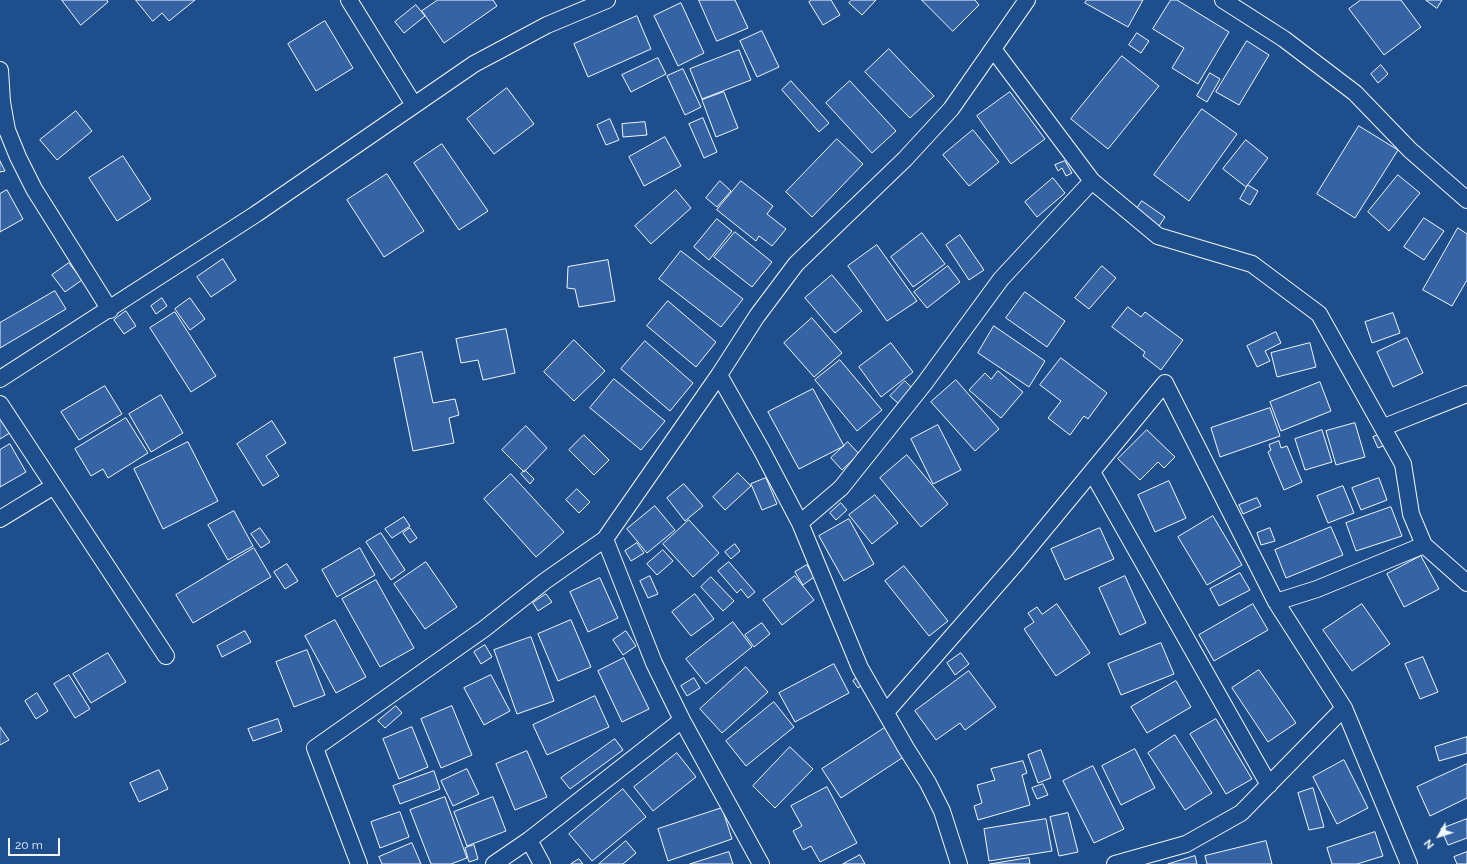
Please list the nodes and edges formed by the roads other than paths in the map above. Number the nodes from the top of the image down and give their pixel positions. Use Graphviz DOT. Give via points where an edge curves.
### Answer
graph roads {
  1 [pos="349,0"];
  2 [pos="607,0"];
  3 [pos="1027,0"];
  4 [pos="1229,1"];
  5 [pos="993,49"];
  6 [pos="0,70"];
  7 [pos="414,105"];
  8 [pos="1092,181"];
  9 [pos="1467,200"];
  10 [pos="110,310"];
  11 [pos="719,375"];
  12 [pos="0,379"];
  13 [pos="1467,394"];
  14 [pos="0,404"];
  15 [pos="1384,427"];
  16 [pos="1092,472"];
  17 [pos="54,486"];
  18 [pos="0,519"];
  19 [pos="800,523"];
  20 [pos="605,539"];
  21 [pos="1424,544"];
  22 [pos="1467,583"];
  23 [pos="1276,602"];
  24 [pos="166,656"];
  25 [pos="1344,708"];
  26 [pos="886,712"];
  27 [pos="682,720"];
  28 [pos="1269,785"];
  29 [pos="529,840"];
  30 [pos="359,864"];
  31 [pos="494,864"];
  32 [pos="542,864"];
  33 [pos="761,864"];
  34 [pos="959,864"];
  35 [pos="1115,864"];
  36 [pos="1409,864"];
  1 -- 7 [label="street"];
  2 -- 7 [label="street" via="547,25 474,64"];
  3 -- 5 [label="street"];
  4 -- 9 [label="street" via="1355,92 1410,150"];
  5 -- 8 [label="street"];
  5 -- 11 [label="street" via="950,109 906,159 796,264 757,316"];
  6 -- 10 [label="street" via="7,130 18,157 38,195"];
  7 -- 10 [label="street" via="256,214"];
  8 -- 15 [label="street" via="1158,236 1252,264 1319,314"];
  8 -- 19 [label="street" via="1001,279 924,384 841,488"];
  10 -- 12 [label="street"];
  11 -- 19 [label="street"];
  11 -- 20 [label="street"];
  13 -- 15 [label="street"];
  14 -- 17 [label="street"];
  15 -- 21 [label="street" via="1403,464 1411,514"];
  16 -- 23 [label="street" via="1164,383"];
  16 -- 26 [label="street"];
  16 -- 28 [label="street"];
  17 -- 18 [label="street"];
  17 -- 24 [label="street"];
  19 -- 26 [label="street" via="860,668"];
  20 -- 27 [label="street" via="654,663"];
  20 -- 30 [label="street" via="545,581 484,629 315,748"];
  21 -- 22 [label="street"];
  21 -- 23 [label="street"];
  23 -- 25 [label="street"];
  25 -- 28 [label="street"];
  25 -- 36 [label="street"];
  26 -- 34 [label="street" via="942,811"];
  27 -- 29 [label="street"];
  27 -- 33 [label="street"];
  28 -- 35 [label="street" via="1241,813 1186,844"];
  29 -- 31 [label="street"];
  29 -- 32 [label="street"];
}
